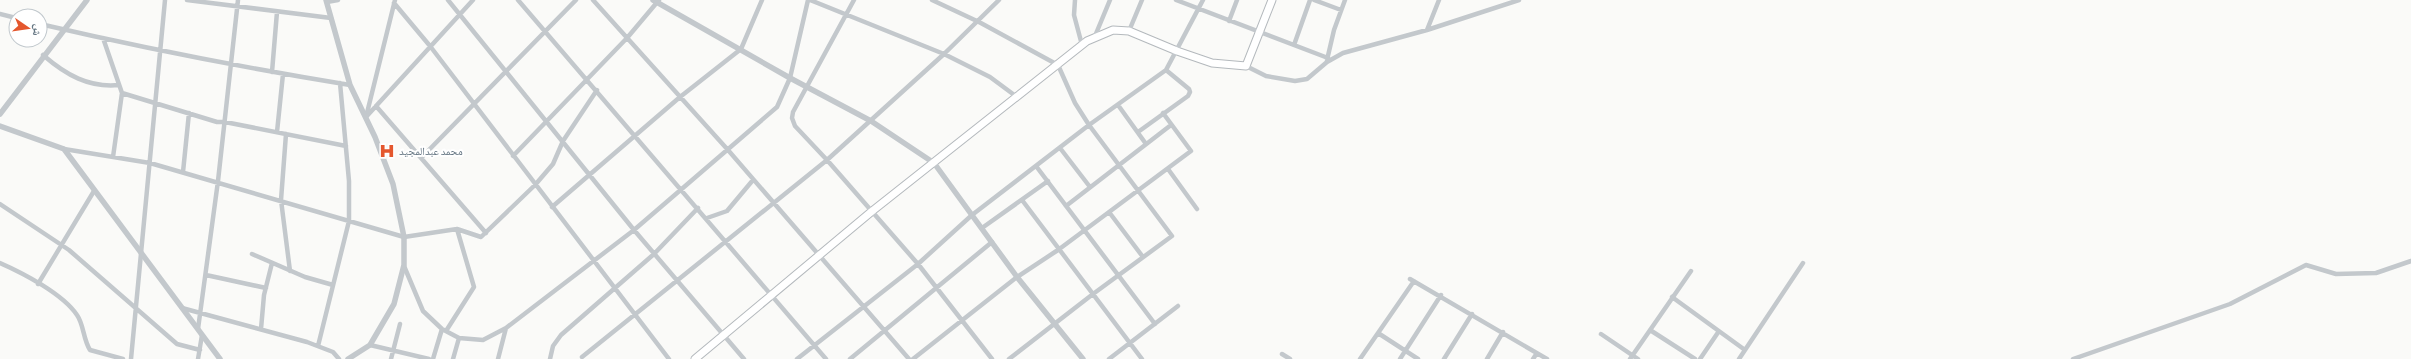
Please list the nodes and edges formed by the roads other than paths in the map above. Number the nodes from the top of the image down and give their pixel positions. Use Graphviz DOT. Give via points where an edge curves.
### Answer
graph roads {
  1 [pos="165,0"];
  2 [pos="187,0"];
  3 [pos="238,0"];
  4 [pos="338,0"];
  5 [pos="448,0"];
  6 [pos="473,0"];
  7 [pos="518,0"];
  8 [pos="576,0"];
  9 [pos="593,0"];
  10 [pos="762,0"];
  11 [pos="809,0"];
  12 [pos="854,0"];
  13 [pos="932,0"];
  14 [pos="999,0"];
  15 [pos="1076,0"];
  16 [pos="1110,0"];
  17 [pos="1142,0"];
  18 [pos="1176,0"];
  19 [pos="1203,0"];
  20 [pos="1238,0"];
  21 [pos="1272,0"];
  22 [pos="1310,0"];
  23 [pos="1314,0"];
  24 [pos="1345,0"];
  25 [pos="1439,0"];
  26 [pos="1519,0"];
  27 [pos="86,1"];
  28 [pos="326,1"];
  29 [pos="656,1"];
  30 [pos="394,2"];
  31 [pos="238,7"];
  32 [pos="1199,9"];
  33 [pos="1342,10"];
  34 [pos="277,12"];
  35 [pos="460,15"];
  36 [pos="846,15"];
  37 [pos="331,18"];
  38 [pos="1229,21"];
  39 [pos="979,22"];
  40 [pos="48,26"];
  41 [pos="63,29"];
  42 [pos="1129,30"];
  43 [pos="1427,30"];
  44 [pos="544,31"];
  45 [pos="1260,32"];
  46 [pos="1095,36"];
  47 [pos="103,38"];
  48 [pos="627,38"];
  49 [pos="1082,45"];
  50 [pos="1294,45"];
  51 [pos="430,46"];
  52 [pos="741,49"];
  53 [pos="159,50"];
  54 [pos="1177,51"];
  55 [pos="944,54"];
  56 [pos="43,55"];
  57 [pos="1327,60"];
  58 [pos="231,64"];
  59 [pos="1058,65"];
  60 [pos="1246,66"];
  61 [pos="1166,70"];
  62 [pos="272,72"];
  63 [pos="507,72"];
  64 [pos="283,74"];
  65 [pos="790,78"];
  66 [pos="587,79"];
  67 [pos="340,83"];
  68 [pos="119,85"];
  69 [pos="350,85"];
  70 [pos="808,87"];
  71 [pos="597,90"];
  72 [pos="122,93"];
  73 [pos="680,97"];
  74 [pos="1017,97"];
  75 [pos="155,102"];
  76 [pos="472,104"];
  77 [pos="1118,105"];
  78 [pos="376,106"];
  79 [pos="189,113"];
  80 [pos="1163,113"];
  81 [pos="0,114"];
  82 [pos="366,117"];
  83 [pos="871,121"];
  84 [pos="225,122"];
  85 [pos="548,122"];
  86 [pos="1171,124"];
  87 [pos="1089,125"];
  88 [pos="0,126"];
  89 [pos="277,132"];
  90 [pos="1138,132"];
  91 [pos="286,134"];
  92 [pos="636,135"];
  93 [pos="563,141"];
  94 [pos="1146,144"];
  95 [pos="346,146"];
  96 [pos="1060,148"];
  97 [pos="64,149"];
  98 [pos="728,150"];
  99 [pos="513,156"];
  100 [pos="114,157"];
  101 [pos="422,157"];
  102 [pos="827,160"];
  103 [pos="150,162"];
  104 [pos="934,163"];
  105 [pos="1036,166"];
  106 [pos="1118,166"];
  107 [pos="1168,169"];
  108 [pos="183,172"];
  109 [pos="590,175"];
  110 [pos="753,180"];
  111 [pos="218,181"];
  112 [pos="1048,181"];
  113 [pos="535,185"];
  114 [pos="1090,187"];
  115 [pos="682,189"];
  116 [pos="94,191"];
  117 [pos="1137,192"];
  118 [pos="281,200"];
  119 [pos="1022,200"];
  120 [pos="772,202"];
  121 [pos="0,204"];
  122 [pos="1066,206"];
  123 [pos="552,207"];
  124 [pos="698,208"];
  125 [pos="1197,209"];
  126 [pos="871,212"];
  127 [pos="1109,212"];
  128 [pos="972,214"];
  129 [pos="707,218"];
  130 [pos="349,221"];
  131 [pos="457,228"];
  132 [pos="982,228"];
  133 [pos="634,230"];
  134 [pos="1085,230"];
  135 [pos="486,233"];
  136 [pos="404,237"];
  137 [pos="726,240"];
  138 [pos="992,242"];
  139 [pos="62,244"];
  140 [pos="1059,249"];
  141 [pos="252,254"];
  142 [pos="654,254"];
  143 [pos="142,256"];
  144 [pos="819,256"];
  145 [pos="1143,257"];
  146 [pos="594,260"];
  147 [pos="2411,261"];
  148 [pos="0,263"];
  149 [pos="272,263"];
  150 [pos="1803,263"];
  151 [pos="918,264"];
  152 [pos="404,265"];
  153 [pos="290,271"];
  154 [pos="1691,271"];
  155 [pos="206,275"];
  156 [pos="1118,275"];
  157 [pos="1017,277"];
  158 [pos="677,280"];
  159 [pos="38,284"];
  160 [pos="333,285"];
  161 [pos="937,286"];
  162 [pos="266,288"];
  163 [pos="615,288"];
  164 [pos="1093,294"];
  165 [pos="773,295"];
  166 [pos="1442,295"];
  167 [pos="1672,297"];
  168 [pos="1178,306"];
  169 [pos="182,308"];
  170 [pos="863,308"];
  171 [pos="136,309"];
  172 [pos="201,312"];
  173 [pos="634,313"];
  174 [pos="1472,314"];
  175 [pos="962,320"];
  176 [pos="1054,323"];
  177 [pos="400,324"];
  178 [pos="1155,324"];
  179 [pos="506,328"];
  180 [pos="198,329"];
  181 [pos="261,329"];
  182 [pos="444,330"];
  183 [pos="884,330"];
  184 [pos="1650,330"];
  185 [pos="1719,331"];
  186 [pos="1378,332"];
  187 [pos="1503,332"];
  188 [pos="1602,334"];
  189 [pos="202,335"];
  190 [pos="723,336"];
  191 [pos="459,338"];
  192 [pos="1130,344"];
  193 [pos="370,345"];
  194 [pos="814,345"];
  195 [pos="318,346"];
  196 [pos="200,350"];
  197 [pos="394,350"];
  198 [pos="1745,350"];
  199 [pos="1405,351"];
  200 [pos="1537,353"];
  201 [pos="1282,354"];
  202 [pos="582,357"];
  203 [pos="1632,357"];
  204 [pos="123,359"];
  205 [pos="131,359"];
  206 [pos="198,359"];
  207 [pos="220,359"];
  208 [pos="339,359"];
  209 [pos="348,359"];
  210 [pos="391,359"];
  211 [pos="429,359"];
  212 [pos="433,359"];
  213 [pos="454,359"];
  214 [pos="498,359"];
  215 [pos="550,359"];
  216 [pos="669,359"];
  217 [pos="695,359"];
  218 [pos="744,359"];
  219 [pos="797,359"];
  220 [pos="826,359"];
  221 [pos="850,359"];
  222 [pos="909,359"];
  223 [pos="913,359"];
  224 [pos="992,359"];
  225 [pos="1008,359"];
  226 [pos="1083,359"];
  227 [pos="1109,359"];
  228 [pos="1142,359"];
  229 [pos="1290,359"];
  230 [pos="1360,359"];
  231 [pos="1400,359"];
  232 [pos="1418,359"];
  233 [pos="1444,359"];
  234 [pos="1487,359"];
  235 [pos="1533,359"];
  236 [pos="1547,359"];
  237 [pos="1638,359"];
  238 [pos="1695,359"];
  239 [pos="1700,359"];
  240 [pos="1738,359"];
  241 [pos="2074,359"];
  1 -- 53 [label="street"];
  2 -- 31 [label="street"];
  3 -- 31 [label="street"];
  4 -- 28 [label="street"];
  5 -- 35 [label="street"];
  6 -- 35 [label="street"];
  7 -- 44 [label="street"];
  8 -- 44 [label="street"];
  9 -- 48 [label="street"];
  10 -- 52 [label="street"];
  11 -- 36 [label="street"];
  11 -- 65 [label="street"];
  12 -- 36 [label="street"];
  13 -- 39 [label="street"];
  14 -- 39 [label="street"];
  15 -- 49 [label="street" via="1074,15"];
  16 -- 46 [label="street"];
  17 -- 42 [label="street"];
  18 -- 32 [label="street"];
  19 -- 32 [label="street"];
  20 -- 38 [label="street"];
  21 -- 45 [label="highway"];
  22 -- 50 [label="street"];
  23 -- 33 [label="street"];
  24 -- 33 [label="street"];
  25 -- 43 [label="street"];
  26 -- 43 [label="street"];
  27 -- 41 [label="street"];
  28 -- 37 [label="street"];
  29 -- 48 [label="street"];
  29 -- 52 [label="street"];
  30 -- 51 [label="street"];
  30 -- 82 [label="street"];
  31 -- 34 [label="street"];
  31 -- 58 [label="street"];
  32 -- 38 [label="street"];
  32 -- 54 [label="street"];
  33 -- 57 [label="street"];
  34 -- 37 [label="street"];
  34 -- 62 [label="street"];
  35 -- 51 [label="street"];
  35 -- 63 [label="street"];
  36 -- 55 [label="street"];
  36 -- 70 [label="street"];
  37 -- 69 [label="street"];
  38 -- 45 [label="street"];
  39 -- 55 [label="street"];
  39 -- 59 [label="street"];
  40 -- 41 [label="street"];
  41 -- 47 [label="street"];
  41 -- 56 [label="street"];
  42 -- 46 [label="highway" via="1113,30"];
  42 -- 54 [label="highway"];
  43 -- 57 [label="street" via="1343,53"];
  44 -- 63 [label="street"];
  44 -- 66 [label="street"];
  45 -- 50 [label="street"];
  45 -- 60 [label="highway"];
  46 -- 49 [label="highway"];
  47 -- 53 [label="street"];
  47 -- 68 [label="street"];
  48 -- 66 [label="street"];
  48 -- 73 [label="street"];
  49 -- 59 [label="highway"];
  50 -- 57 [label="street"];
  51 -- 76 [label="street"];
  51 -- 78 [label="street"];
  52 -- 65 [label="street"];
  52 -- 73 [label="street"];
  53 -- 58 [label="street"];
  53 -- 75 [label="street"];
  54 -- 60 [label="highway" via="1212,63"];
  54 -- 61 [label="street"];
  55 -- 74 [label="street" via="990,77"];
  55 -- 83 [label="street"];
  56 -- 68 [label="street" via="56,67 83,82 97,86"];
  56 -- 81 [label="street"];
  57 -- 60 [label="street" via="1307,79 1296,82 1266,76"];
  58 -- 62 [label="street"];
  58 -- 84 [label="street"];
  59 -- 74 [label="highway"];
  59 -- 87 [label="street"];
  61 -- 77 [label="street"];
  61 -- 80 [label="street" via="1190,92"];
  62 -- 64 [label="street"];
  63 -- 76 [label="street"];
  63 -- 85 [label="street"];
  64 -- 67 [label="street"];
  64 -- 89 [label="street"];
  65 -- 70 [label="street"];
  65 -- 98 [label="street" via="777,107"];
  66 -- 71 [label="street"];
  66 -- 85 [label="street"];
  67 -- 69 [label="street"];
  67 -- 95 [label="street"];
  68 -- 72 [label="street"];
  69 -- 82 [label="street"];
  70 -- 83 [label="street"];
  70 -- 102 [label="street" via="792,118 795,126"];
  71 -- 92 [label="street"];
  71 -- 93 [label="street"];
  72 -- 75 [label="street"];
  72 -- 100 [label="street"];
  73 -- 92 [label="street"];
  73 -- 98 [label="street"];
  74 -- 104 [label="highway"];
  75 -- 79 [label="street"];
  75 -- 103 [label="street"];
  76 -- 99 [label="street"];
  76 -- 101 [label="street"];
  77 -- 87 [label="street"];
  77 -- 90 [label="street"];
  78 -- 82 [label="street"];
  78 -- 101 [label="street"];
  79 -- 84 [label="street"];
  79 -- 108 [label="street"];
  80 -- 86 [label="street"];
  80 -- 90 [label="street"];
  82 -- 136 [label="street" via="393,184"];
  83 -- 102 [label="street"];
  83 -- 104 [label="street"];
  84 -- 89 [label="street"];
  84 -- 111 [label="street"];
  85 -- 93 [label="street"];
  85 -- 99 [label="street"];
  86 -- 94 [label="street"];
  86 -- 107 [label="street" via="1192,151"];
  87 -- 96 [label="street"];
  87 -- 106 [label="street"];
  88 -- 97 [label="street"];
  89 -- 91 [label="street"];
  90 -- 94 [label="street"];
  91 -- 95 [label="street"];
  91 -- 118 [label="street"];
  92 -- 109 [label="street"];
  92 -- 115 [label="street"];
  93 -- 109 [label="street"];
  93 -- 113 [label="street" via="553,164"];
  94 -- 106 [label="street"];
  95 -- 130 [label="street"];
  96 -- 105 [label="street"];
  96 -- 114 [label="street"];
  97 -- 100 [label="street"];
  97 -- 116 [label="street"];
  98 -- 110 [label="street"];
  98 -- 115 [label="street"];
  99 -- 113 [label="street"];
  100 -- 103 [label="street"];
  101 -- 135 [label="street"];
  102 -- 120 [label="street"];
  102 -- 126 [label="street"];
  103 -- 108 [label="street"];
  103 -- 143 [label="street"];
  104 -- 126 [label="highway"];
  104 -- 128 [label="street"];
  105 -- 112 [label="street"];
  105 -- 128 [label="street"];
  106 -- 114 [label="street"];
  106 -- 117 [label="street"];
  107 -- 117 [label="street"];
  107 -- 125 [label="street"];
  108 -- 111 [label="street"];
  109 -- 123 [label="street"];
  109 -- 133 [label="street"];
  110 -- 120 [label="street"];
  110 -- 129 [label="street" via="727,211"];
  111 -- 118 [label="street"];
  111 -- 155 [label="street"];
  112 -- 119 [label="street"];
  112 -- 122 [label="street"];
  113 -- 123 [label="street"];
  113 -- 135 [label="street"];
  114 -- 122 [label="street"];
  115 -- 124 [label="street"];
  115 -- 133 [label="street"];
  116 -- 139 [label="street"];
  116 -- 143 [label="street"];
  117 -- 127 [label="street"];
  117 -- 145 [label="street" via="1172,236"];
  118 -- 130 [label="street"];
  118 -- 153 [label="street"];
  119 -- 132 [label="street"];
  119 -- 140 [label="street"];
  120 -- 137 [label="street"];
  120 -- 144 [label="street"];
  121 -- 139 [label="street"];
  122 -- 134 [label="street"];
  123 -- 146 [label="street"];
  124 -- 129 [label="street"];
  124 -- 142 [label="street"];
  126 -- 144 [label="highway"];
  126 -- 151 [label="street"];
  127 -- 134 [label="street"];
  127 -- 145 [label="street"];
  128 -- 132 [label="street"];
  128 -- 151 [label="street"];
  129 -- 137 [label="street"];
  130 -- 136 [label="street"];
  130 -- 160 [label="street"];
  131 -- 135 [label="street" via="481,237"];
  131 -- 136 [label="street"];
  131 -- 182 [label="street" via="474,287"];
  132 -- 138 [label="street"];
  133 -- 142 [label="street"];
  133 -- 146 [label="street"];
  134 -- 140 [label="street"];
  134 -- 156 [label="street"];
  136 -- 152 [label="street"];
  137 -- 158 [label="street"];
  137 -- 165 [label="street"];
  138 -- 157 [label="street"];
  138 -- 161 [label="street"];
  139 -- 159 [label="street"];
  139 -- 171 [label="street"];
  140 -- 157 [label="street"];
  140 -- 164 [label="street"];
  141 -- 149 [label="street"];
  142 -- 158 [label="street"];
  142 -- 163 [label="street"];
  143 -- 169 [label="street"];
  143 -- 171 [label="street"];
  144 -- 165 [label="highway"];
  144 -- 170 [label="street"];
  145 -- 156 [label="street"];
  146 -- 163 [label="street"];
  146 -- 179 [label="street"];
  147 -- 241 [label="street" via="2376,273 2356,274 2336,274 2306,265 2230,304"];
  148 -- 159 [label="street"];
  149 -- 153 [label="street"];
  149 -- 162 [label="street"];
  150 -- 198 [label="street"];
  151 -- 161 [label="street"];
  151 -- 170 [label="street"];
  152 -- 182 [label="street" via="423,311"];
  152 -- 193 [label="street" via="394,304"];
  153 -- 160 [label="street"];
  154 -- 167 [label="street"];
  155 -- 162 [label="street"];
  155 -- 172 [label="street"];
  156 -- 164 [label="street"];
  156 -- 178 [label="street"];
  157 -- 175 [label="street"];
  157 -- 176 [label="street"];
  158 -- 173 [label="street"];
  158 -- 190 [label="street"];
  159 -- 204 [label="street" via="59,298 78,316 84,341 90,350"];
  160 -- 195 [label="street"];
  161 -- 175 [label="street"];
  161 -- 183 [label="street"];
  162 -- 181 [label="street"];
  163 -- 173 [label="street"];
  163 -- 215 [label="street" via="561,335 553,346"];
  164 -- 176 [label="street"];
  164 -- 192 [label="street"];
  165 -- 190 [label="highway"];
  165 -- 194 [label="street"];
  166 -- 174 [label="street"];
  166 -- 186 [label="street" via="1412,280"];
  166 -- 199 [label="street"];
  167 -- 184 [label="street"];
  167 -- 185 [label="street"];
  168 -- 178 [label="street"];
  169 -- 172 [label="street"];
  169 -- 180 [label="street"];
  170 -- 183 [label="street"];
  170 -- 194 [label="street"];
  171 -- 196 [label="street" via="177,344"];
  171 -- 205 [label="street"];
  172 -- 180 [label="street"];
  172 -- 181 [label="street"];
  173 -- 202 [label="street"];
  173 -- 216 [label="street"];
  174 -- 187 [label="street"];
  174 -- 233 [label="street"];
  175 -- 223 [label="street"];
  175 -- 224 [label="street"];
  176 -- 225 [label="street"];
  176 -- 226 [label="street"];
  177 -- 197 [label="street"];
  178 -- 192 [label="street"];
  179 -- 191 [label="street" via="483,340"];
  179 -- 214 [label="street"];
  180 -- 189 [label="street"];
  181 -- 195 [label="street"];
  182 -- 191 [label="street"];
  182 -- 212 [label="street"];
  183 -- 221 [label="street"];
  183 -- 222 [label="street"];
  184 -- 203 [label="street"];
  184 -- 238 [label="street"];
  185 -- 198 [label="street"];
  185 -- 239 [label="street"];
  186 -- 199 [label="street"];
  186 -- 230 [label="street"];
  187 -- 200 [label="street"];
  187 -- 234 [label="street"];
  188 -- 203 [label="street"];
  189 -- 196 [label="street"];
  189 -- 207 [label="street"];
  190 -- 217 [label="highway"];
  190 -- 218 [label="street"];
  191 -- 213 [label="street"];
  192 -- 227 [label="street"];
  192 -- 228 [label="street"];
  193 -- 197 [label="street"];
  193 -- 209 [label="street"];
  194 -- 219 [label="street"];
  194 -- 220 [label="street"];
  195 -- 208 [label="street" via="334,352"];
  196 -- 206 [label="street"];
  197 -- 210 [label="street"];
  197 -- 211 [label="street"];
  198 -- 240 [label="street"];
  199 -- 231 [label="street"];
  199 -- 232 [label="street"];
  200 -- 235 [label="street"];
  200 -- 236 [label="street"];
  201 -- 229 [label="street"];
  203 -- 237 [label="street"];
}
